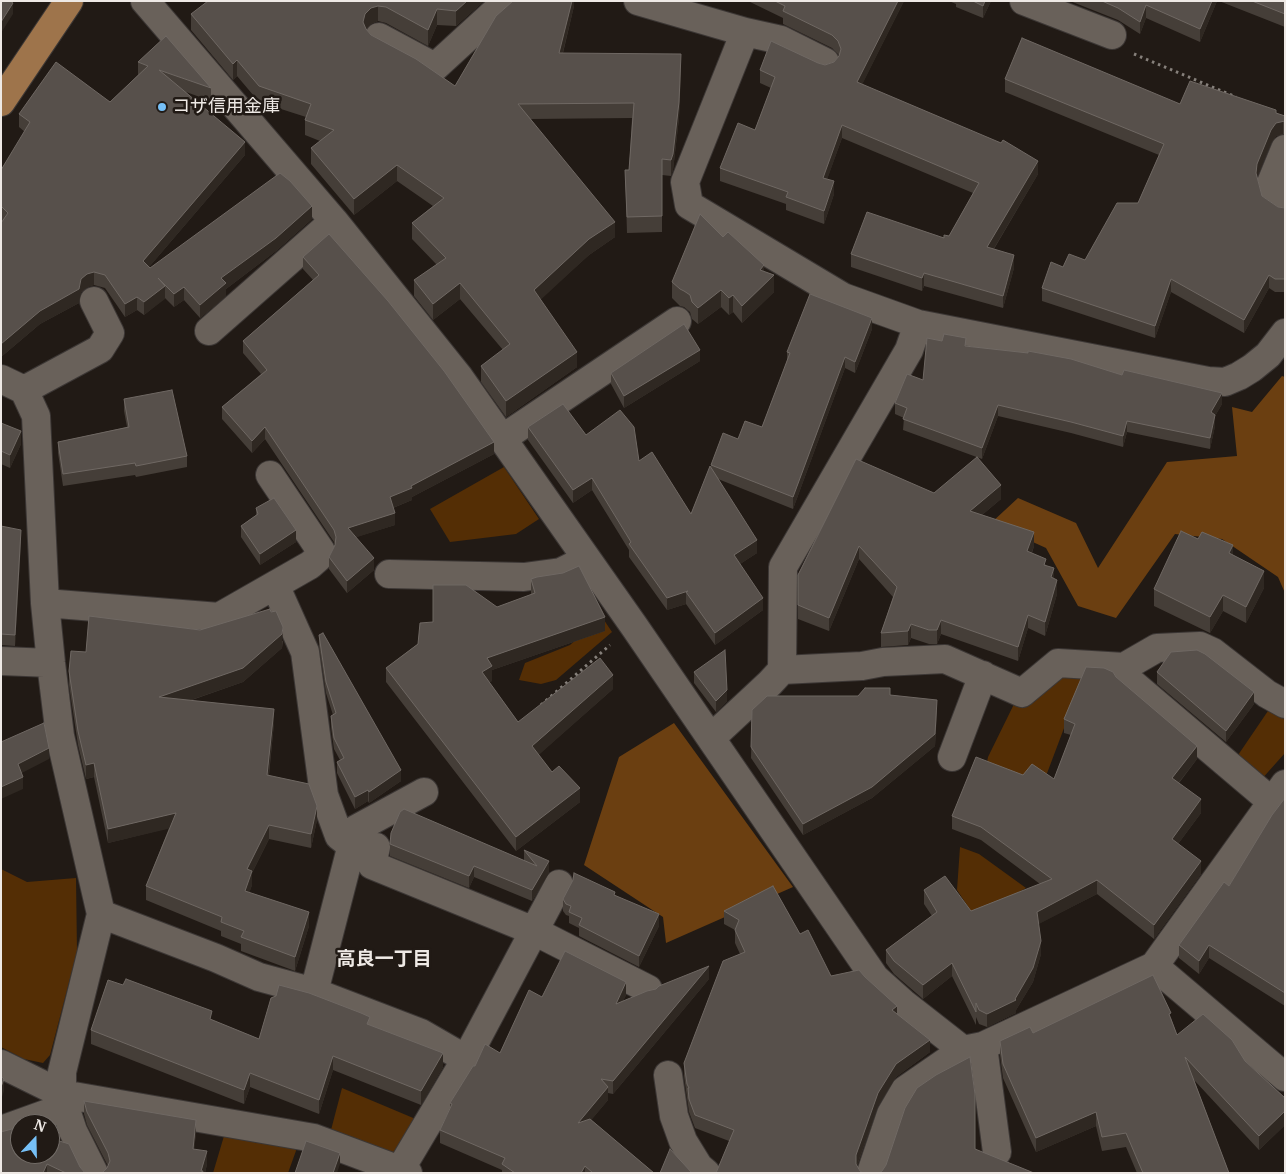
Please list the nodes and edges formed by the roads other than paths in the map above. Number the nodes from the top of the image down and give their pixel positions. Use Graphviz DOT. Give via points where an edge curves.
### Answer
graph roads {
  1 [pos="69,1"];
  2 [pos="145,1"];
  3 [pos="507,1"];
  4 [pos="638,1"];
  5 [pos="1024,1"];
  6 [pos="745,32"];
  7 [pos="1112,35"];
  8 [pos="379,37"];
  9 [pos="824,62"];
  10 [pos="1,102"];
  11 [pos="1285,149"];
  12 [pos="1285,206"];
  13 [pos="334,221"];
  14 [pos="94,301"];
  15 [pos="677,321"];
  16 [pos="918,324"];
  17 [pos="209,331"];
  18 [pos="1285,333"];
  19 [pos="12,385"];
  20 [pos="503,438"];
  21 [pos="270,475"];
  22 [pos="588,559"];
  23 [pos="390,574"];
  24 [pos="276,585"];
  25 [pos="44,603"];
  26 [pos="1,661"];
  27 [pos="51,663"];
  28 [pos="1124,667"];
  29 [pos="782,670"];
  30 [pos="983,675"];
  31 [pos="1285,704"];
  32 [pos="711,738"];
  33 [pos="952,758"];
  34 [pos="424,792"];
  35 [pos="1278,793"];
  36 [pos="364,846"];
  37 [pos="559,884"];
  38 [pos="101,914"];
  39 [pos="534,931"];
  40 [pos="1154,966"];
  41 [pos="648,989"];
  42 [pos="314,992"];
  43 [pos="973,1048"];
  44 [pos="466,1058"];
  45 [pos="1,1064"];
  46 [pos="668,1075"];
  47 [pos="1285,1077"];
  48 [pos="64,1101"];
  49 [pos="1,1130"];
  50 [pos="997,1152"];
  51 [pos="394,1170"];
  52 [pos="93,1173"];
  53 [pos="706,1173"];
  54 [pos="871,1173"];
  1 -- 10 [label="main road"];
  2 -- 13 [label="street"];
  3 -- 8 [label="street" via="435,66"];
  4 -- 6 [label="street"];
  5 -- 7 [label="street"];
  6 -- 9 [label="street" via="781,40"];
  6 -- 16 [label="street" via="685,182 689,205 843,297"];
  11 -- 12 [label="street" via="1271,183 1274,200"];
  13 -- 17 [label="street"];
  13 -- 20 [label="street" via="459,377"];
  14 -- 19 [label="street" via="110,333 100,349"];
  15 -- 20 [label="street"];
  16 -- 18 [label="street" via="1208,382 1225,382 1246,372 1268,355"];
  16 -- 29 [label="street" via="909,350 783,567"];
  19 -- 25 [label="street" via="36,416"];
  20 -- 22 [label="street"];
  21 -- 24 [label="street" via="321,552 310,565"];
  22 -- 23 [label="street" via="561,572 524,577"];
  22 -- 32 [label="street"];
  24 -- 25 [label="street" via="219,617"];
  24 -- 36 [label="street" via="305,652 324,796 339,836"];
  25 -- 27 [label="street"];
  26 -- 27 [label="street"];
  27 -- 38 [label="street" via="60,736"];
  28 -- 30 [label="street" via="1058,663 1022,693"];
  28 -- 31 [label="street" via="1157,648 1200,646"];
  28 -- 35 [label="street" via="1126,678"];
  29 -- 30 [label="street" via="945,660"];
  29 -- 32 [label="street"];
  30 -- 33 [label="street"];
  32 -- 43 [label="street" via="875,978 903,1002"];
  34 -- 36 [label="street" via="356,829"];
  35 -- 40 [label="street"];
  36 -- 39 [label="street" via="372,865"];
  36 -- 42 [label="street"];
  37 -- 39 [label="street"];
  38 -- 42 [label="street" via="259,977"];
  38 -- 48 [label="street" via="62,1072"];
  39 -- 41 [label="street"];
  39 -- 44 [label="street"];
  40 -- 43 [label="street"];
  40 -- 47 [label="street"];
  42 -- 44 [label="street" via="421,1033"];
  43 -- 50 [label="street"];
  43 -- 54 [label="street" via="905,1090 891,1114"];
  44 -- 51 [label="street"];
  45 -- 48 [label="street"];
  46 -- 53 [label="street" via="674,1116 683,1141"];
  48 -- 49 [label="street"];
  48 -- 51 [label="street" via="314,1138"];
  48 -- 52 [label="street" via="73,1131"];
}
